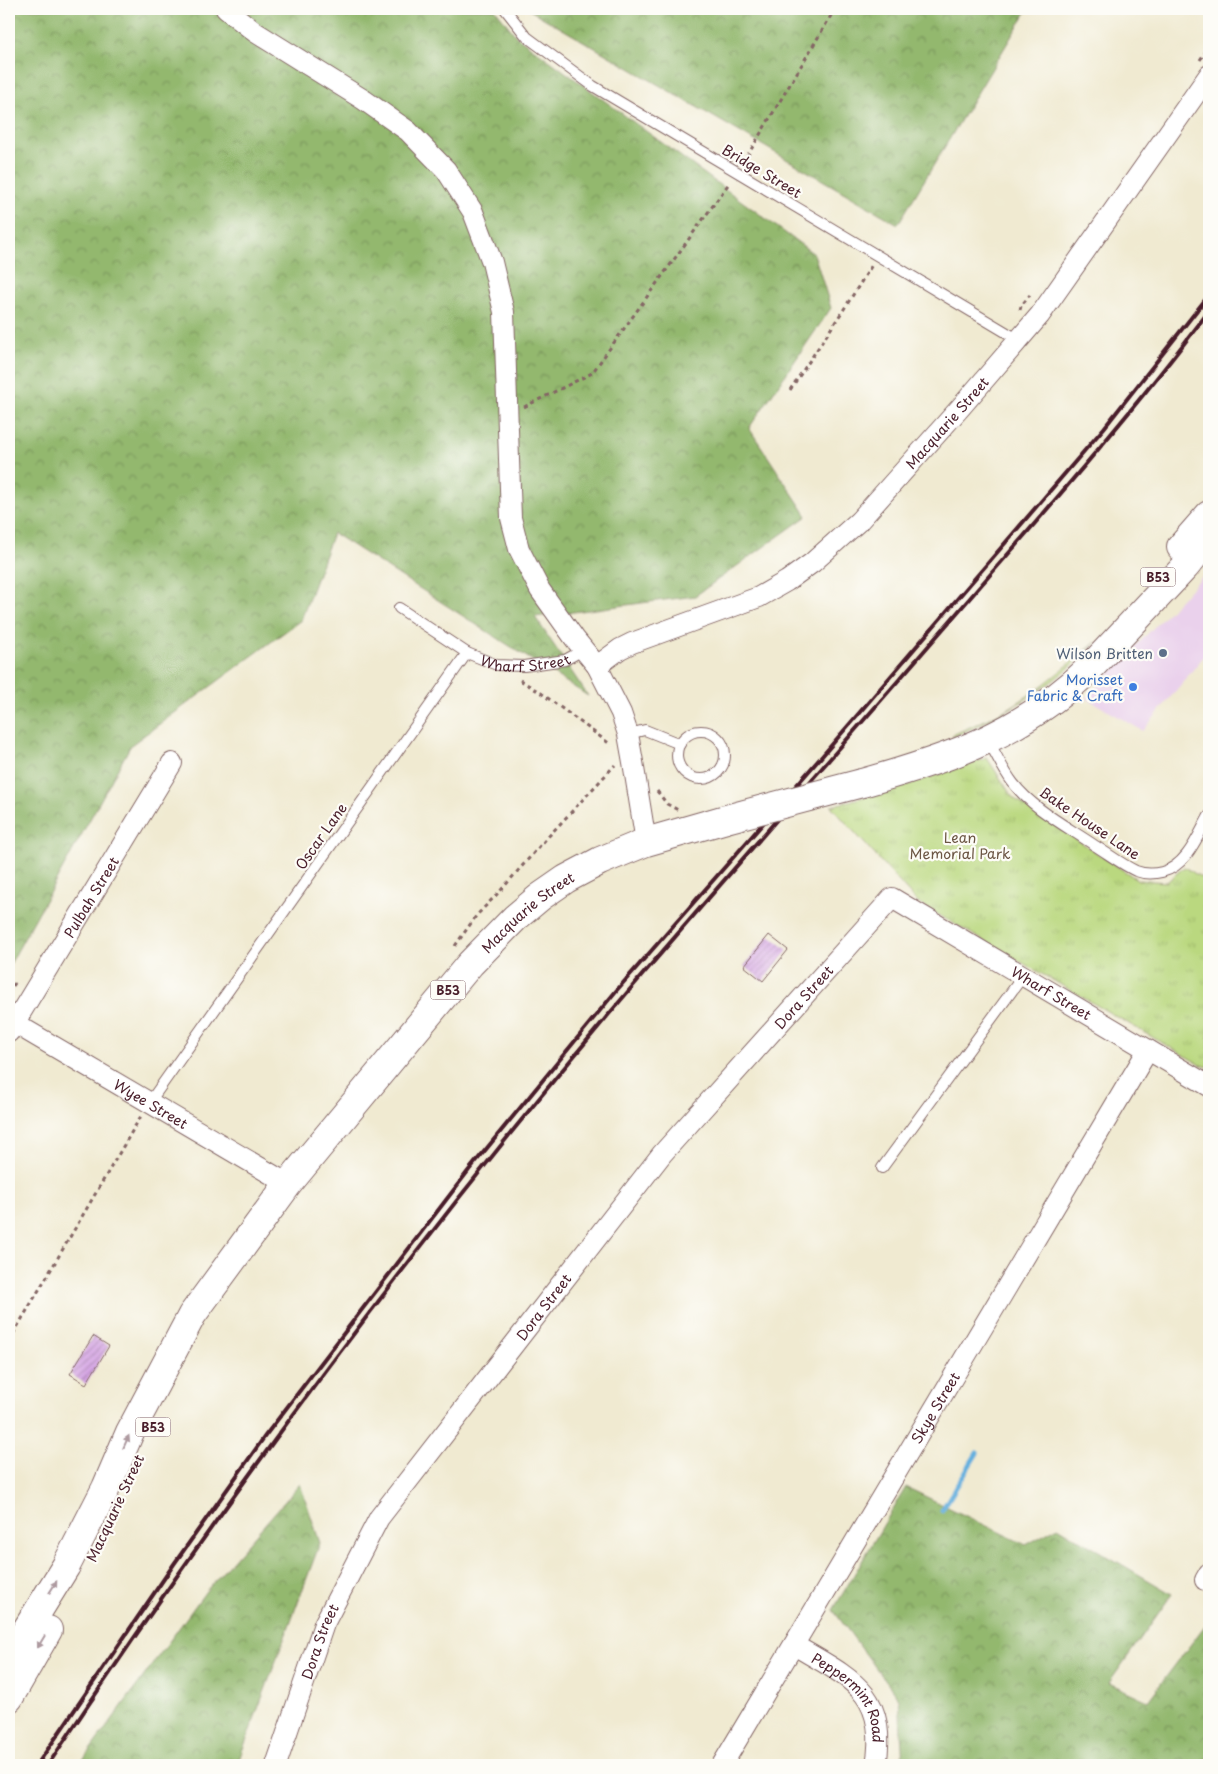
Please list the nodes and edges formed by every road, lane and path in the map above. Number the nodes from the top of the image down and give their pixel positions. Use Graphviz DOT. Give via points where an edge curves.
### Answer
graph roads {
  1 [pos="226,9"];
  2 [pos="505,9"];
  3 [pos="835,9"];
  4 [pos="1209,47"];
  5 [pos="1204,69"];
  6 [pos="738,172"];
  7 [pos="878,256"];
  8 [pos="1032,292"];
  9 [pos="1012,336"];
  10 [pos="790,390"];
  11 [pos="507,415"];
  12 [pos="1209,515"];
  13 [pos="1209,538"];
  14 [pos="399,608"];
  15 [pos="1112,643"];
  16 [pos="583,650"];
  17 [pos="468,653"];
  18 [pos="597,666"];
  19 [pos="628,734"];
  20 [pos="988,740"];
  21 [pos="680,744"];
  22 [pos="172,763"];
  23 [pos="615,765"];
  24 [pos="1209,816"];
  25 [pos="646,842"];
  26 [pos="892,898"];
  27 [pos="454,947"];
  28 [pos="1023,976"];
  29 [pos="11,1028"];
  30 [pos="1148,1050"];
  31 [pos="1209,1086"];
  32 [pos="149,1103"];
  33 [pos="882,1168"];
  34 [pos="288,1184"];
  35 [pos="9,1341"];
  36 [pos="794,1645"];
  37 [pos="9,1658"];
  38 [pos="9,1698"];
  39 [pos="276,1765"];
  40 [pos="722,1765"];
  41 [pos="876,1765"];
  1 -- 11 [label="street" via="255,32 408,131 446,170 473,212 492,262 504,312"];
  2 -- 6 [label="lane, Bridge Street" via="527,37 594,86"];
  3 -- 6 [label="path"];
  4 -- 5 [label="path"];
  5 -- 9 [label="street, Macquarie Street" via="1075,266"];
  6 -- 7 [label="lane, Bridge Street"];
  6 -- 11 [label="path" via="592,373"];
  7 -- 9 [label="lane, Bridge Street"];
  7 -- 10 [label="path"];
  8 -- 9 [label="path" via="1021,306"];
  9 -- 18 [label="street, Macquarie Street" via="879,501 812,563 758,597 632,643"];
  11 -- 16 [label="street" via="512,518 518,549 540,590"];
  12 -- 15 [label="main road, B53" via="1175,554"];
  13 -- 15 [label="main road, B53"];
  14 -- 17 [label="lane"];
  15 -- 20 [label="main road, B53" via="1056,698"];
  16 -- 17 [label="lane, Wharf Street" via="565,660 524,666 497,664"];
  16 -- 18 [label="street"];
  17 -- 32 [label="lane, Oscar Lane"];
  18 -- 19 [label="street"];
  19 -- 21 [label="lane" via="645,730"];
  19 -- 25 [label="street"];
  20 -- 24 [label="lane, Bake House Lane" via="1003,768 1023,794 1138,872 1151,874 1173,868 1183,859"];
  20 -- 25 [label="main road, Macquarie Street / B53, bridge" via="926,764"];
  21 -- 21 [label="lane" via="692,733 708,732 721,742 724,749 722,765 710,776 689,776 677,758"];
  22 -- 29 [label="street, Pulbah Street"];
  23 -- 27 [label="path" via="476,916"];
  25 -- 34 [label="main road, Macquarie Street / B53" via="566,879 509,923 470,964"];
  26 -- 28 [label="street, Wharf Street"];
  26 -- 39 [label="street, Dora Street" via="662,1154 379,1518 324,1624"];
  28 -- 30 [label="street, Wharf Street"];
  28 -- 33 [label="lane"];
  29 -- 32 [label="street, Wyee Street"];
  30 -- 31 [label="street, Wharf Street"];
  30 -- 36 [label="street, Skye Street"];
  32 -- 34 [label="street, Wyee Street"];
  32 -- 35 [label="path"];
  37 -- 34 [label="main road, Macquarie Street / B53, one-way" via="66,1566 130,1432 192,1315"];
  34 -- 38 [label="main road, Macquarie Street / B53, one-way" via="195,1338 90,1560"];
  36 -- 40 [label="street, Skye Street"];
  36 -- 41 [label="street, Peppermint Road" via="845,1675 864,1692 874,1713 879,1735"];
}
